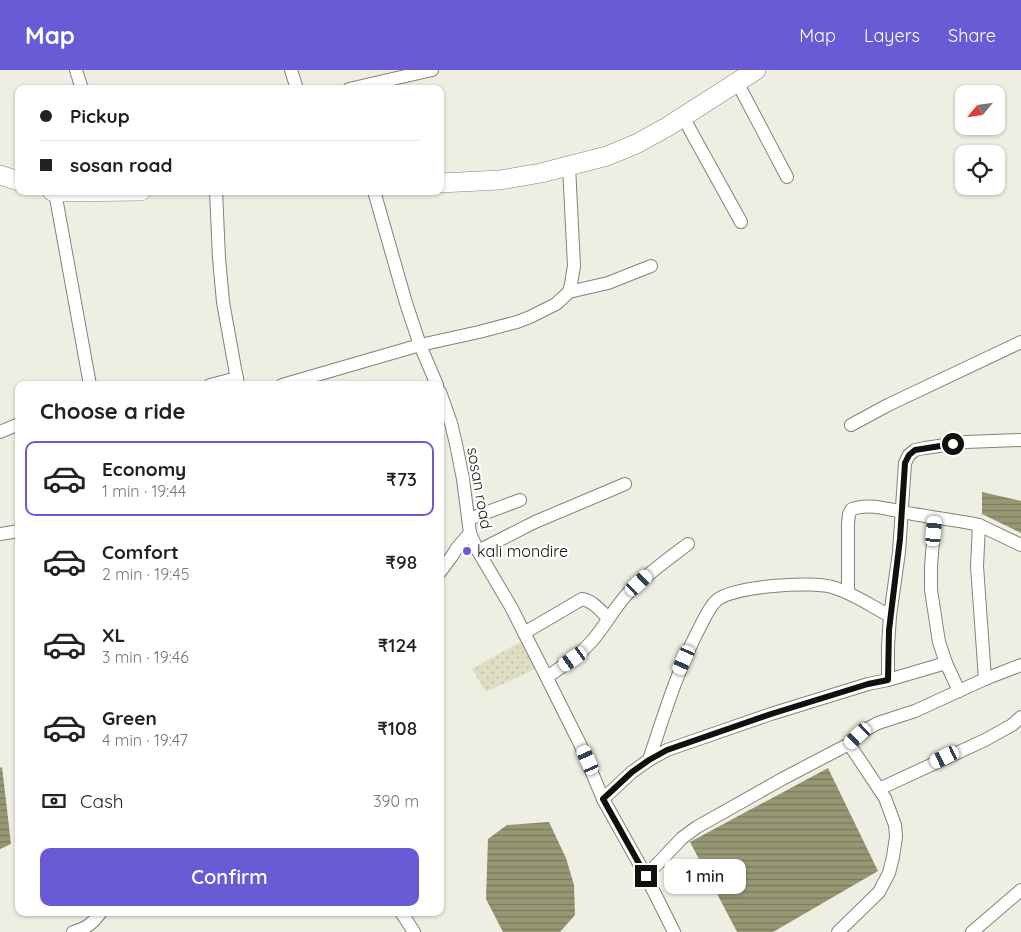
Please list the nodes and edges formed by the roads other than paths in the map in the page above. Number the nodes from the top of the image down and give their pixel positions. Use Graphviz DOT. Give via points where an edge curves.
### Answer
graph roads {
  1 [pos="76,70"];
  2 [pos="291,70"];
  3 [pos="432,70"];
  4 [pos="746,74"];
  5 [pos="81,85"];
  6 [pos="296,85"];
  7 [pos="366,85"];
  8 [pos="683,117"];
  9 [pos="569,166"];
  10 [pos="0,175"];
  11 [pos="787,177"];
  12 [pos="15,180"];
  13 [pos="444,183"];
  14 [pos="54,195"];
  15 [pos="216,195"];
  16 [pos="375,195"];
  17 [pos="741,222"];
  18 [pos="652,266"];
  19 [pos="569,292"];
  20 [pos="1021,342"];
  21 [pos="420,345"];
  22 [pos="89,381"];
  23 [pos="238,381"];
  24 [pos="296,381"];
  25 [pos="435,381"];
  26 [pos="444,403"];
  27 [pos="851,425"];
  28 [pos="15,426"];
  29 [pos="0,432"];
  30 [pos="1021,440"];
  31 [pos="626,484"];
  32 [pos="520,500"];
  33 [pos="902,512"];
  34 [pos="935,518"];
  35 [pos="468,519"];
  36 [pos="979,526"];
  37 [pos="15,531"];
  38 [pos="470,533"];
  39 [pos="0,534"];
  40 [pos="688,544"];
  41 [pos="1021,545"];
  42 [pos="478,551"];
  43 [pos="444,566"];
  44 [pos="848,593"];
  45 [pos="890,616"];
  46 [pos="608,618"];
  47 [pos="524,633"];
  48 [pos="946,663"];
  49 [pos="1021,665"];
  50 [pos="547,677"];
  51 [pos="985,679"];
  52 [pos="888,680"];
  53 [pos="959,691"];
  54 [pos="1021,718"];
  55 [pos="849,744"];
  56 [pos="649,760"];
  57 [pos="880,789"];
  58 [pos="603,799"];
  59 [pos="646,876"];
  60 [pos="1021,890"];
  61 [pos="98,916"];
  62 [pos="404,916"];
  63 [pos="82,931"];
  64 [pos="414,932"];
  65 [pos="674,932"];
  66 [pos="838,932"];
  67 [pos="972,932"];
  1 -- 5 [label="street"];
  2 -- 6 [label="street"];
  3 -- 7 [label="street"];
  4 -- 8 [label="main road"];
  4 -- 11 [label="street"];
  8 -- 9 [label="main road" via="628,147"];
  8 -- 17 [label="street"];
  9 -- 13 [label="main road" via="500,180"];
  9 -- 19 [label="street" via="574,266"];
  10 -- 12 [label="main road"];
  14 -- 22 [label="street"];
  15 -- 23 [label="street" via="223,302"];
  16 -- 21 [label="street"];
  18 -- 19 [label="street" via="608,283"];
  19 -- 21 [label="street" via="556,304 517,322"];
  20 -- 27 [label="street"];
  21 -- 24 [label="street"];
  21 -- 25 [label="street"];
  26 -- 35 [label="street, sosan road" via="456,444"];
  28 -- 29 [label="street"];
  30 -- 33 [label="street" via="966,442 915,450 905,463"];
  31 -- 42 [label="street" via="535,522"];
  32 -- 35 [label="street"];
  33 -- 34 [label="street"];
  33 -- 44 [label="street" via="869,506 852,509 848,524"];
  33 -- 45 [label="street"];
  34 -- 36 [label="street"];
  34 -- 48 [label="street" via="931,590 939,642"];
  35 -- 38 [label="street, sosan road"];
  36 -- 41 [label="street"];
  36 -- 51 [label="street" via="977,566"];
  37 -- 39 [label="street"];
  38 -- 42 [label="street, sosan road"];
  38 -- 43 [label="street"];
  40 -- 46 [label="street" via="649,573"];
  42 -- 47 [label="street, sosan road"];
  44 -- 45 [label="street"];
  44 -- 56 [label="street" via="815,584 794,585 744,590 717,600 695,635 679,672"];
  45 -- 52 [label="street"];
  46 -- 47 [label="street" via="592,602 582,599"];
  46 -- 50 [label="street" via="583,650"];
  47 -- 50 [label="street, sosan road"];
  48 -- 52 [label="street"];
  48 -- 53 [label="street"];
  49 -- 51 [label="street"];
  50 -- 58 [label="street, sosan road"];
  51 -- 53 [label="street"];
  52 -- 56 [label="street" via="733,726 667,750"];
  53 -- 55 [label="street" via="878,723"];
  54 -- 57 [label="street" via="985,740"];
  55 -- 57 [label="street"];
  55 -- 59 [label="street" via="697,826"];
  56 -- 58 [label="street"];
  57 -- 66 [label="street" via="895,825 889,873 879,892"];
  58 -- 59 [label="street, sosan road"];
  59 -- 65 [label="street, sosan road"];
  60 -- 67 [label="street"];
  61 -- 63 [label="street"];
  62 -- 64 [label="street"];
}
